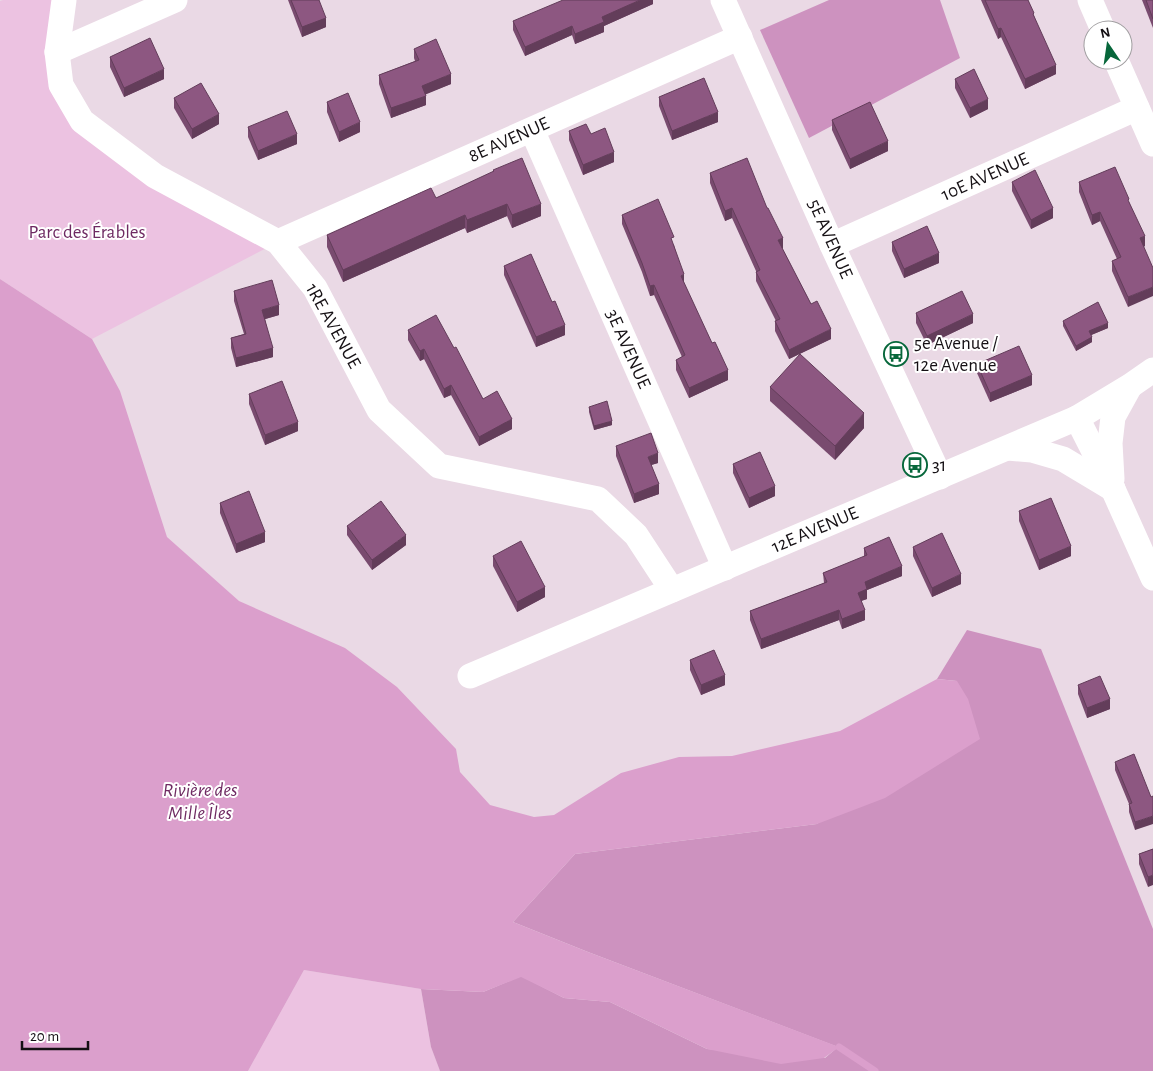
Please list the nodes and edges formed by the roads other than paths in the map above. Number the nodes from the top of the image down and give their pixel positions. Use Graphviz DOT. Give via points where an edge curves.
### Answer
graph roads {
  1 [pos="64,0"];
  2 [pos="175,0"];
  3 [pos="723,0"];
  4 [pos="1090,0"];
  5 [pos="1099,20"];
  6 [pos="740,37"];
  7 [pos="57,52"];
  8 [pos="1120,70"];
  9 [pos="1137,108"];
  10 [pos="532,130"];
  11 [pos="1153,144"];
  12 [pos="278,242"];
  13 [pos="832,245"];
  14 [pos="1153,370"];
  15 [pos="1130,386"];
  16 [pos="1077,418"];
  17 [pos="1008,448"];
  18 [pos="940,477"];
  19 [pos="1113,489"];
  20 [pos="725,568"];
  21 [pos="1153,578"];
  22 [pos="672,590"];
  23 [pos="470,676"];
  1 -- 7 [label="street, 1RE AVENUE"];
  2 -- 7 [label="street"];
  3 -- 6 [label="street, 5E AVENUE"];
  4 -- 5 [label="street"];
  6 -- 10 [label="street, 8E AVENUE"];
  6 -- 13 [label="street, 5E AVENUE"];
  7 -- 12 [label="street, 1RE AVENUE" via="61,85 82,121 155,176"];
  8 -- 9 [label="street"];
  9 -- 11 [label="street"];
  9 -- 13 [label="street, 10E AVENUE"];
  10 -- 12 [label="street, 8E AVENUE"];
  10 -- 20 [label="street, 3E AVENUE"];
  12 -- 22 [label="street, 1RE AVENUE" via="315,288 378,410 439,466 598,499 636,535"];
  13 -- 18 [label="street, 5E AVENUE"];
  14 -- 15 [label="street, 12E AVENUE"];
  15 -- 16 [label="street, 12E AVENUE"];
  15 -- 19 [label="street" via="1113,417 1110,443"];
  16 -- 17 [label="street, 12E AVENUE"];
  16 -- 19 [label="street"];
  17 -- 18 [label="street, 12E AVENUE"];
  17 -- 19 [label="street" via="1032,450 1064,459"];
  18 -- 20 [label="street, 12E AVENUE"];
  19 -- 21 [label="street"];
  20 -- 22 [label="street, 12E AVENUE"];
  22 -- 23 [label="street, 12E AVENUE"];
}
